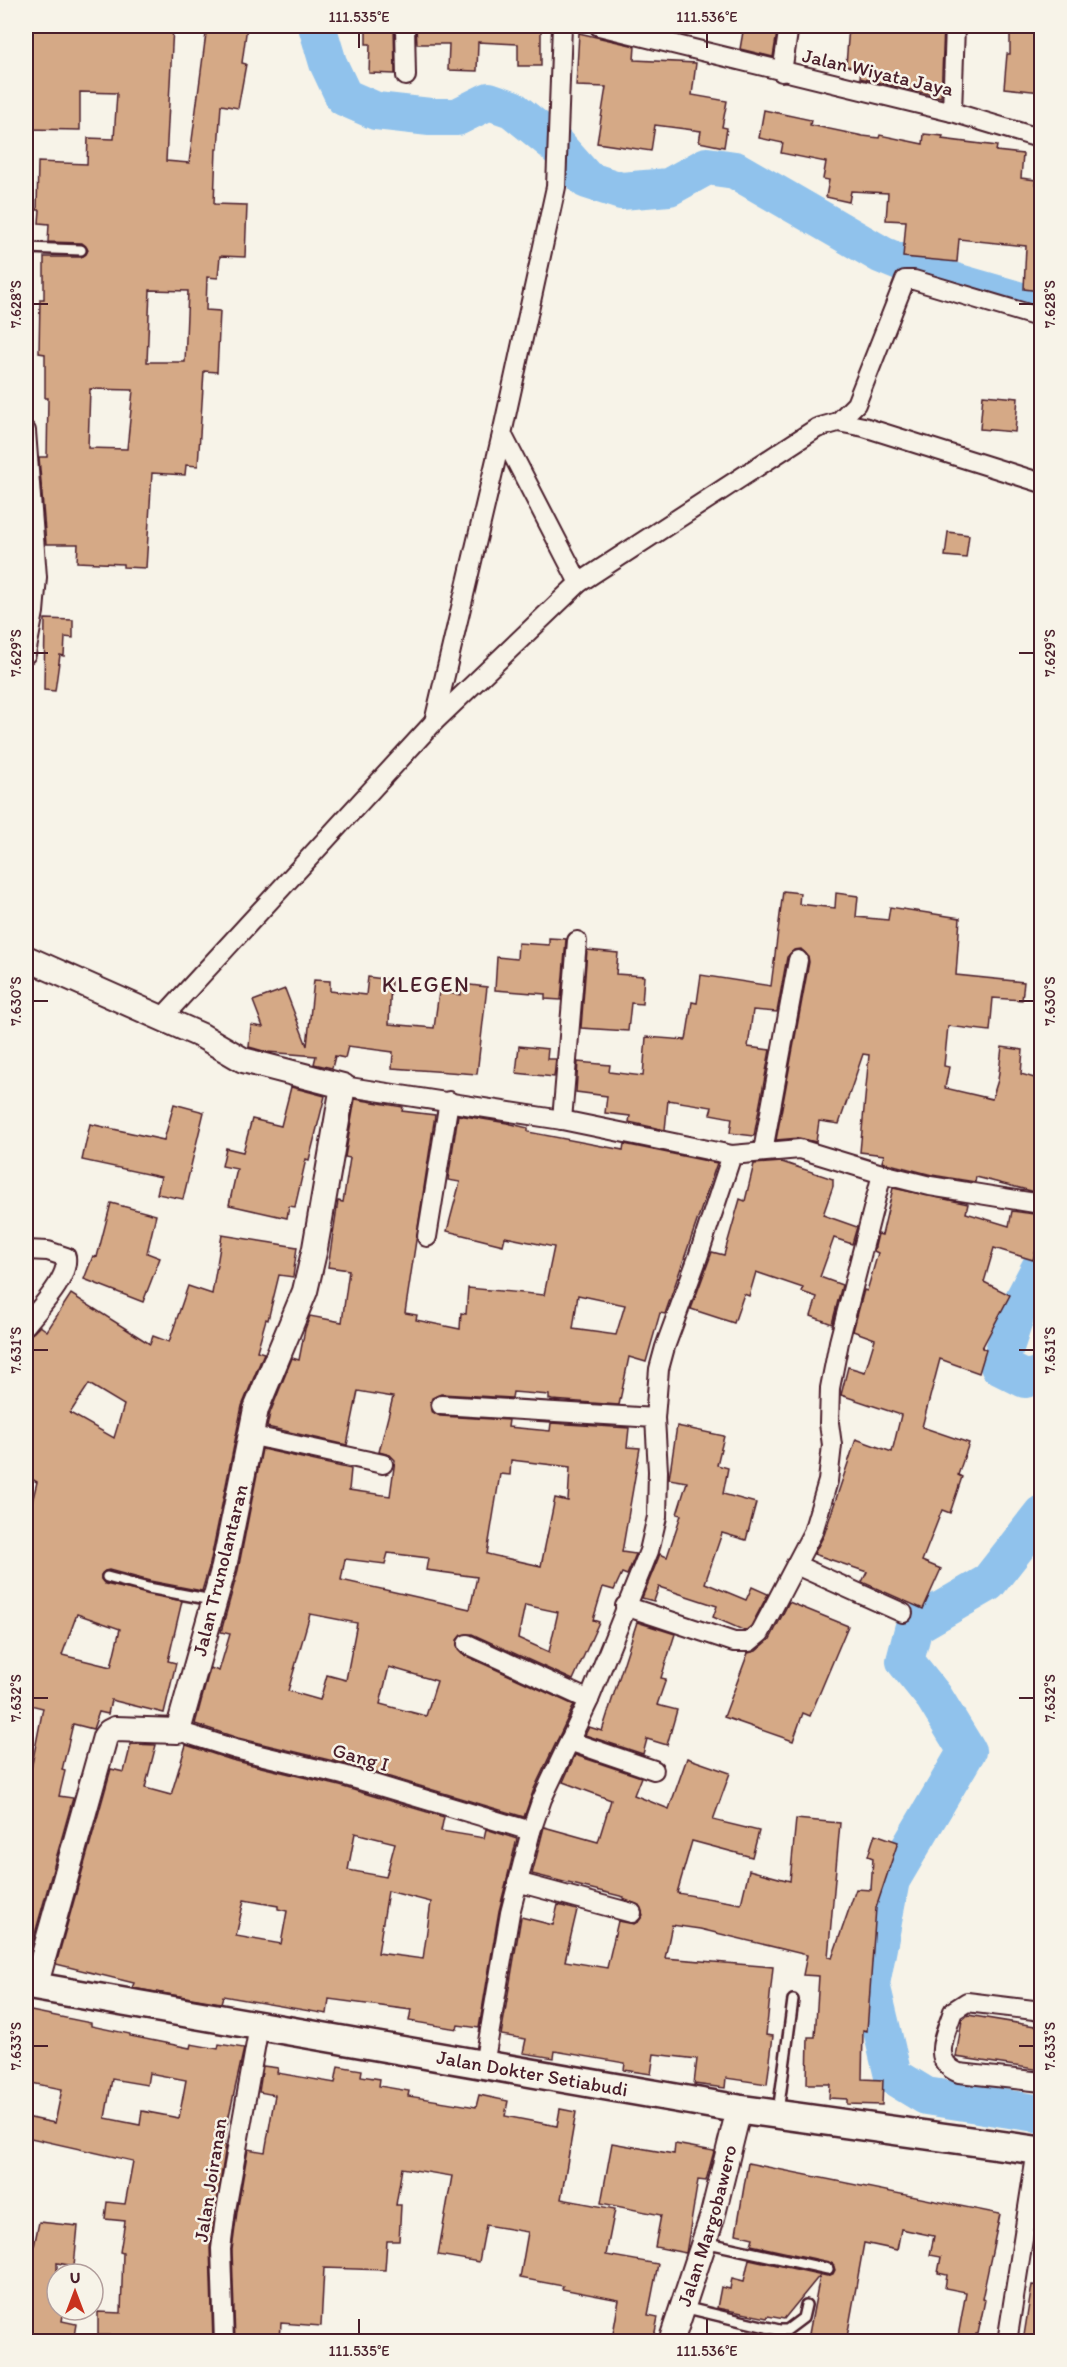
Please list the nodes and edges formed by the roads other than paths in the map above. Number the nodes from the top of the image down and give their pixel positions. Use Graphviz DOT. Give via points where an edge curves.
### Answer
graph roads {
  1 [pos="405,26"];
  2 [pos="562,26"];
  3 [pos="599,26"];
  4 [pos="789,26"];
  5 [pos="955,26"];
  6 [pos="782,72"];
  7 [pos="406,76"];
  8 [pos="952,112"];
  9 [pos="1041,139"];
  10 [pos="26,248"];
  11 [pos="81,250"];
  12 [pos="1035,316"];
  13 [pos="838,422"];
  14 [pos="26,431"];
  15 [pos="501,434"];
  16 [pos="1041,483"];
  17 [pos="30,515"];
  18 [pos="579,584"];
  19 [pos="29,622"];
  20 [pos="26,654"];
  21 [pos="434,722"];
  22 [pos="577,940"];
  23 [pos="26,958"];
  24 [pos="798,960"];
  25 [pos="162,1018"];
  26 [pos="343,1086"];
  27 [pos="449,1101"];
  28 [pos="562,1120"];
  29 [pos="763,1151"];
  30 [pos="732,1155"];
  31 [pos="882,1174"];
  32 [pos="1035,1203"];
  33 [pos="427,1237"];
  34 [pos="26,1250"];
  35 [pos="26,1325"];
  36 [pos="441,1405"];
  37 [pos="656,1419"];
  38 [pos="249,1435"];
  39 [pos="383,1464"];
  40 [pos="796,1565"];
  41 [pos="107,1577"];
  42 [pos="215,1600"];
  43 [pos="625,1606"];
  44 [pos="903,1612"];
  45 [pos="467,1644"];
  46 [pos="589,1700"];
  47 [pos="178,1731"];
  48 [pos="569,1741"];
  49 [pos="654,1770"];
  50 [pos="531,1831"];
  51 [pos="517,1882"];
  52 [pos="632,1913"];
  53 [pos="30,1986"];
  54 [pos="794,2000"];
  55 [pos="1041,2011"];
  56 [pos="259,2026"];
  57 [pos="484,2065"];
  58 [pos="1041,2082"];
  59 [pos="739,2109"];
  60 [pos="778,2114"];
  61 [pos="1039,2151"];
  62 [pos="704,2242"];
  63 [pos="828,2269"];
  64 [pos="806,2305"];
  65 [pos="683,2307"];
  66 [pos="224,2342"];
  67 [pos="671,2342"];
  68 [pos="1007,2342"];
  1 -- 7 [label="street"];
  2 -- 15 [label="street" via="556,187"];
  3 -- 6 [label="street, Jalan Wiyata Jaya"];
  4 -- 6 [label="street"];
  5 -- 8 [label="street"];
  6 -- 8 [label="street, Jalan Wiyata Jaya"];
  8 -- 9 [label="street, Jalan Wiyata Jaya"];
  10 -- 11 [label="lane"];
  12 -- 13 [label="street" via="905,280 856,404"];
  13 -- 16 [label="street"];
  13 -- 18 [label="street" via="817,428"];
  14 -- 17 [label="street"];
  15 -- 18 [label="street"];
  15 -- 21 [label="street"];
  17 -- 19 [label="street" via="37,577"];
  18 -- 21 [label="street"];
  19 -- 20 [label="street"];
  21 -- 25 [label="street"];
  22 -- 28 [label="street"];
  23 -- 25 [label="street"];
  24 -- 29 [label="street"];
  25 -- 26 [label="street" via="243,1060"];
  26 -- 27 [label="street"];
  26 -- 38 [label="street, Jalan Trunolantaran" via="305,1291"];
  27 -- 28 [label="street"];
  27 -- 33 [label="street"];
  28 -- 30 [label="street"];
  29 -- 30 [label="street"];
  29 -- 31 [label="street" via="800,1149"];
  30 -- 37 [label="street" via="664,1347"];
  31 -- 32 [label="street"];
  31 -- 40 [label="street" via="830,1388 832,1445 828,1481 813,1532"];
  34 -- 35 [label="street" via="59,1253 66,1257 67,1265 63,1277"];
  36 -- 37 [label="street"];
  37 -- 43 [label="street" via="657,1517 649,1551"];
  38 -- 39 [label="street"];
  38 -- 42 [label="street, Jalan Trunolantaran"];
  40 -- 43 [label="street" via="760,1633 749,1642 734,1642"];
  40 -- 44 [label="street"];
  41 -- 42 [label="lane"];
  42 -- 47 [label="street, Jalan Trunolantaran"];
  43 -- 46 [label="street"];
  45 -- 46 [label="street"];
  46 -- 48 [label="street"];
  47 -- 50 [label="street, Gang I" via="235,1749 343,1774"];
  47 -- 53 [label="street" via="115,1729 105,1737"];
  48 -- 49 [label="street"];
  48 -- 50 [label="street"];
  50 -- 51 [label="street"];
  51 -- 52 [label="street"];
  51 -- 57 [label="street"];
  53 -- 56 [label="main road, Jalan Dokter Setiabudi"];
  54 -- 60 [label="lane"];
  55 -- 58 [label="street" via="967,2002 953,2011 941,2054 948,2069 959,2073"];
  56 -- 57 [label="main road, Jalan Dokter Setiabudi"];
  56 -- 66 [label="street, Jalan Joiranan" via="221,2249"];
  57 -- 59 [label="main road, Jalan Dokter Setiabudi"];
  59 -- 60 [label="main road, Jalan Dokter Setiabudi"];
  59 -- 62 [label="street, Jalan Margobawero"];
  60 -- 61 [label="main road, Jalan Dokter Setiabudi"];
  61 -- 68 [label="street"];
  62 -- 63 [label="lane"];
  62 -- 65 [label="street, Jalan Margobawero"];
  64 -- 65 [label="lane" via="802,2318 787,2330"];
  65 -- 67 [label="street, Jalan Margobawero"];
}
